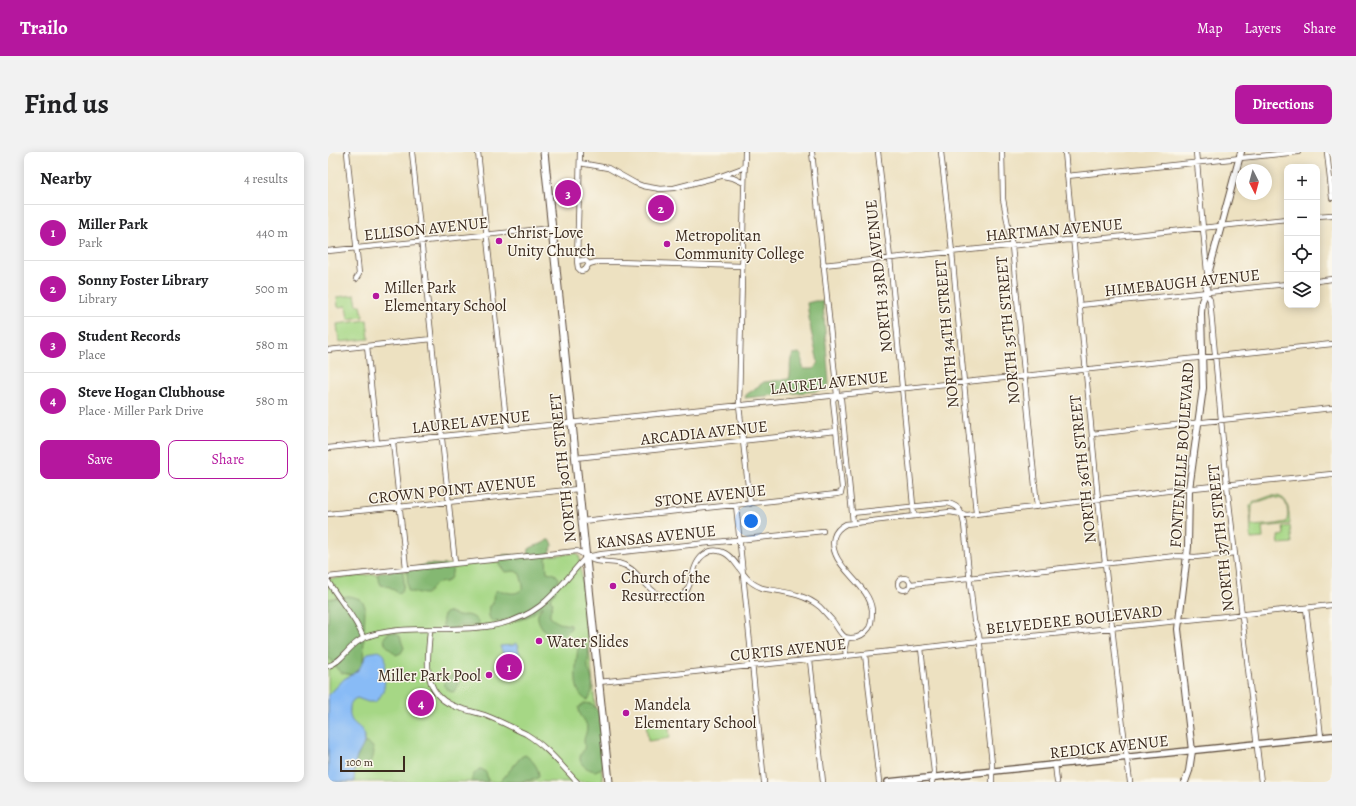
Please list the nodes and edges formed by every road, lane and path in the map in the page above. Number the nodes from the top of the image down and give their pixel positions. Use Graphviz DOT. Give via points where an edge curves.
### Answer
graph roads {
  1 [pos="347,152"];
  2 [pos="412,152"];
  3 [pos="478,152"];
  4 [pos="544,152"];
  5 [pos="580,152"];
  6 [pos="745,152"];
  7 [pos="812,152"];
  8 [pos="878,152"];
  9 [pos="941,152"];
  10 [pos="1002,152"];
  11 [pos="1065,152"];
  12 [pos="1196,152"];
  13 [pos="1298,152"];
  14 [pos="1328,152"];
  15 [pos="1240,155"];
  16 [pos="580,163"];
  17 [pos="1197,163"];
  18 [pos="745,167"];
  19 [pos="721,176"];
  20 [pos="1067,176"];
  21 [pos="744,183"];
  22 [pos="1332,198"];
  23 [pos="1332,214"];
  24 [pos="1320,216"];
  25 [pos="1284,219"];
  26 [pos="1221,226"];
  27 [pos="551,228"];
  28 [pos="1203,228"];
  29 [pos="487,235"];
  30 [pos="1074,240"];
  31 [pos="422,242"];
  32 [pos="1012,246"];
  33 [pos="357,248"];
  34 [pos="328,251"];
  35 [pos="952,252"];
  36 [pos="890,258"];
  37 [pos="577,261"];
  38 [pos="589,264"];
  39 [pos="824,265"];
  40 [pos="742,266"];
  41 [pos="1208,275"];
  42 [pos="356,279"];
  43 [pos="1332,279"];
  44 [pos="1320,281"];
  45 [pos="1284,284"];
  46 [pos="1206,292"];
  47 [pos="1080,305"];
  48 [pos="432,339"];
  49 [pos="1332,344"];
  50 [pos="367,346"];
  51 [pos="328,350"];
  52 [pos="1215,356"];
  53 [pos="1202,357"];
  54 [pos="1086,369"];
  55 [pos="1025,375"];
  56 [pos="964,381"];
  57 [pos="902,388"];
  58 [pos="837,394"];
  59 [pos="739,405"];
  60 [pos="1332,408"];
  61 [pos="1221,420"];
  62 [pos="1198,422"];
  63 [pos="572,423"];
  64 [pos="507,430"];
  65 [pos="836,431"];
  66 [pos="1092,434"];
  67 [pos="442,437"];
  68 [pos="743,441"];
  69 [pos="392,442"];
  70 [pos="377,443"];
  71 [pos="328,448"];
  72 [pos="575,458"];
  73 [pos="1332,474"];
  74 [pos="1227,485"];
  75 [pos="578,489"];
  76 [pos="1189,489"];
  77 [pos="1098,499"];
  78 [pos="449,502"];
  79 [pos="750,504"];
  80 [pos="736,505"];
  81 [pos="400,506"];
  82 [pos="913,506"];
  83 [pos="1037,507"];
  84 [pos="852,513"];
  85 [pos="976,513"];
  86 [pos="328,514"];
  87 [pos="961,514"];
  88 [pos="914,516"];
  89 [pos="582,521"];
  90 [pos="852,523"];
  91 [pos="823,531"];
  92 [pos="740,540"];
  93 [pos="1235,553"];
  94 [pos="586,557"];
  95 [pos="1187,557"];
  96 [pos="455,563"];
  97 [pos="1105,563"];
  98 [pos="406,568"];
  99 [pos="742,572"];
  100 [pos="328,577"];
  101 [pos="969,577"];
  102 [pos="328,581"];
  103 [pos="911,584"];
  104 [pos="1332,605"];
  105 [pos="1306,608"];
  106 [pos="1242,615"];
  107 [pos="1179,621"];
  108 [pos="1112,628"];
  109 [pos="430,629"];
  110 [pos="363,637"];
  111 [pos="847,638"];
  112 [pos="979,641"];
  113 [pos="921,648"];
  114 [pos="865,654"];
  115 [pos="846,656"];
  116 [pos="810,660"];
  117 [pos="328,666"];
  118 [pos="752,666"];
  119 [pos="599,682"];
  120 [pos="1332,736"];
  121 [pos="1321,737"];
  122 [pos="1257,744"];
  123 [pos="1192,751"];
  124 [pos="1127,757"];
  125 [pos="1055,764"];
  126 [pos="992,771"];
  127 [pos="933,780"];
  128 [pos="577,782"];
  129 [pos="609,782"];
  130 [pos="764,782"];
  131 [pos="823,782"];
  132 [pos="879,782"];
  133 [pos="888,782"];
  134 [pos="992,782"];
  135 [pos="1057,782"];
  136 [pos="1130,782"];
  137 [pos="1185,782"];
  138 [pos="1261,782"];
  1 -- 33 [label="street"];
  2 -- 31 [label="street"];
  3 -- 29 [label="street"];
  4 -- 27 [label="highway, NORTH 30TH STREET"];
  5 -- 16 [label="street"];
  6 -- 18 [label="street"];
  7 -- 39 [label="street"];
  8 -- 36 [label="street, NORTH 33RD AVENUE"];
  9 -- 35 [label="street, NORTH 34TH STREET"];
  10 -- 32 [label="street, NORTH 35TH STREET" via="1003,199"];
  11 -- 20 [label="street, NORTH 36TH STREET"];
  12 -- 17 [label="street"];
  13 -- 15 [label="street"];
  14 -- 22 [label="street"];
  15 -- 17 [label="street"];
  15 -- 26 [label="main road, FONTENELLE BOULEVARD"];
  16 -- 19 [label="street" via="608,168 635,183 660,189"];
  16 -- 37 [label="street"];
  17 -- 20 [label="street"];
  17 -- 28 [label="street"];
  18 -- 19 [label="street"];
  18 -- 21 [label="street"];
  19 -- 21 [label="street"];
  20 -- 30 [label="street, NORTH 36TH STREET"];
  21 -- 40 [label="street"];
  23 -- 24 [label="street"];
  25 -- 26 [label="street, HARTMAN AVENUE"];
  26 -- 28 [label="street, HARTMAN AVENUE"];
  26 -- 41 [label="main road, FONTENELLE BOULEVARD"];
  27 -- 29 [label="street, ELLISON AVENUE"];
  27 -- 63 [label="highway, NORTH 30TH STREET"];
  28 -- 30 [label="street, HARTMAN AVENUE"];
  28 -- 41 [label="street"];
  29 -- 31 [label="street, ELLISON AVENUE"];
  29 -- 64 [label="street"];
  30 -- 32 [label="street, HARTMAN AVENUE"];
  30 -- 47 [label="street, NORTH 36TH STREET"];
  31 -- 33 [label="street, ELLISON AVENUE"];
  31 -- 48 [label="street"];
  32 -- 35 [label="street, HARTMAN AVENUE"];
  32 -- 55 [label="street, NORTH 35TH STREET"];
  33 -- 34 [label="street, ELLISON AVENUE"];
  33 -- 42 [label="street" via="359,274"];
  35 -- 36 [label="street, HARTMAN AVENUE"];
  35 -- 56 [label="street, NORTH 34TH STREET"];
  36 -- 39 [label="street, HARTMAN AVENUE"];
  36 -- 57 [label="street, NORTH 33RD AVENUE"];
  37 -- 38 [label="street" via="585,260"];
  37 -- 38 [label="street" via="580,271 585,270"];
  38 -- 40 [label="street" via="618,262"];
  39 -- 58 [label="street"];
  40 -- 59 [label="street"];
  41 -- 46 [label="main road, FONTENELLE BOULEVARD"];
  43 -- 44 [label="street"];
  45 -- 46 [label="street, HIMEBAUGH AVENUE"];
  46 -- 47 [label="street, HIMEBAUGH AVENUE"];
  46 -- 52 [label="street, NORTH 37TH STREET" via="1210,300"];
  46 -- 53 [label="main road, FONTENELLE BOULEVARD" via="1201,313"];
  47 -- 54 [label="street, NORTH 36TH STREET"];
  48 -- 50 [label="street"];
  48 -- 67 [label="street"];
  49 -- 52 [label="street, LAUREL AVENUE"];
  50 -- 51 [label="street"];
  50 -- 70 [label="street"];
  52 -- 53 [label="street, LAUREL AVENUE"];
  52 -- 61 [label="street, NORTH 37TH STREET"];
  53 -- 54 [label="street, LAUREL AVENUE"];
  53 -- 62 [label="main road, FONTENELLE BOULEVARD" via="1203,388"];
  54 -- 55 [label="street, LAUREL AVENUE"];
  54 -- 66 [label="street, NORTH 36TH STREET"];
  55 -- 56 [label="street, LAUREL AVENUE"];
  55 -- 83 [label="street, NORTH 35TH STREET"];
  56 -- 57 [label="street, LAUREL AVENUE"];
  56 -- 85 [label="street, NORTH 34TH STREET"];
  57 -- 58 [label="street, LAUREL AVENUE"];
  57 -- 82 [label="street, NORTH 33RD AVENUE"];
  58 -- 59 [label="street, LAUREL AVENUE"];
  58 -- 65 [label="street" via="833,400"];
  58 -- 84 [label="street" via="841,399"];
  59 -- 63 [label="street, LAUREL AVENUE"];
  59 -- 68 [label="street"];
  60 -- 61 [label="street"];
  61 -- 62 [label="street"];
  61 -- 74 [label="street, NORTH 37TH STREET"];
  62 -- 66 [label="street"];
  62 -- 76 [label="main road, FONTENELLE BOULEVARD"];
  63 -- 64 [label="street, LAUREL AVENUE"];
  63 -- 72 [label="highway, NORTH 30TH STREET"];
  64 -- 67 [label="street, LAUREL AVENUE"];
  65 -- 68 [label="street, ARCADIA AVENUE"];
  65 -- 79 [label="street, STONE AVENUE" via="841,493"];
  66 -- 77 [label="street, NORTH 36TH STREET"];
  67 -- 69 [label="street, LAUREL AVENUE"];
  67 -- 78 [label="street"];
  68 -- 72 [label="street, ARCADIA AVENUE"];
  68 -- 79 [label="street"];
  69 -- 70 [label="street, LAUREL AVENUE"];
  69 -- 81 [label="street"];
  70 -- 71 [label="street, LAUREL AVENUE"];
  72 -- 75 [label="highway, NORTH 30TH STREET"];
  73 -- 74 [label="street"];
  74 -- 76 [label="street"];
  74 -- 93 [label="street, NORTH 37TH STREET"];
  75 -- 78 [label="street, CROWN POINT AVENUE"];
  75 -- 89 [label="highway, NORTH 30TH STREET"];
  76 -- 77 [label="street"];
  76 -- 95 [label="main road, FONTENELLE BOULEVARD"];
  77 -- 83 [label="street"];
  77 -- 97 [label="street, NORTH 36TH STREET"];
  78 -- 81 [label="street, CROWN POINT AVENUE"];
  78 -- 96 [label="street"];
  79 -- 80 [label="street, STONE AVENUE"];
  80 -- 89 [label="street, STONE AVENUE"];
  80 -- 92 [label="street"];
  81 -- 86 [label="street, CROWN POINT AVENUE"];
  81 -- 98 [label="street"];
  82 -- 84 [label="street"];
  82 -- 87 [label="street" via="948,503 960,508"];
  82 -- 88 [label="street, NORTH 33RD AVENUE"];
  83 -- 85 [label="street"];
  84 -- 90 [label="street"];
  85 -- 87 [label="street"];
  87 -- 88 [label="street" via="950,512"];
  87 -- 101 [label="street, BELVEDERE BOULEVARD"];
  88 -- 90 [label="street"];
  89 -- 94 [label="highway, NORTH 30TH STREET"];
  90 -- 111 [label="street" via="842,526 835,534 834,552 865,590 872,615 871,624 863,635"];
  91 -- 92 [label="street, KANSAS AVENUE"];
  92 -- 94 [label="street, KANSAS AVENUE"];
  92 -- 99 [label="street"];
  93 -- 95 [label="street"];
  93 -- 106 [label="street, NORTH 37TH STREET"];
  94 -- 96 [label="street, KANSAS AVENUE" via="575,550"];
  94 -- 99 [label="street" via="615,562 627,567 655,592 668,598 677,597 686,591 697,561 710,551 726,554"];
  94 -- 109 [label="street" via="548,599 528,613 503,623 483,627"];
  94 -- 119 [label="highway, NORTH 30TH STREET"];
  95 -- 97 [label="street"];
  95 -- 107 [label="main road, FONTENELLE BOULEVARD"];
  96 -- 98 [label="street, KANSAS AVENUE"];
  97 -- 101 [label="street"];
  97 -- 108 [label="street, NORTH 36TH STREET"];
  98 -- 100 [label="street, KANSAS AVENUE"];
  99 -- 111 [label="street" via="750,582 762,588 802,596 815,603"];
  99 -- 118 [label="street"];
  101 -- 103 [label="street"];
  101 -- 112 [label="street, BELVEDERE BOULEVARD"];
  102 -- 110 [label="street" via="356,622"];
  104 -- 105 [label="street"];
  105 -- 106 [label="street"];
  105 -- 121 [label="street"];
  106 -- 107 [label="street"];
  106 -- 122 [label="street, NORTH 37TH STREET"];
  107 -- 108 [label="street, BELVEDERE BOULEVARD"];
  107 -- 123 [label="main road, FONTENELLE BOULEVARD"];
  108 -- 112 [label="street, BELVEDERE BOULEVARD"];
  108 -- 124 [label="street, NORTH 36TH STREET"];
  109 -- 110 [label="street" via="389,631"];
  109 -- 128 [label="street" via="429,671 431,683 438,695 448,703 488,716 531,738"];
  110 -- 117 [label="street" via="336,662"];
  111 -- 115 [label="street"];
  112 -- 113 [label="street, CURTIS AVENUE"];
  112 -- 126 [label="street"];
  113 -- 114 [label="street, CURTIS AVENUE"];
  113 -- 127 [label="street"];
  114 -- 115 [label="street, CURTIS AVENUE"];
  114 -- 132 [label="street"];
  115 -- 116 [label="street, CURTIS AVENUE"];
  116 -- 118 [label="street, CURTIS AVENUE"];
  116 -- 131 [label="street"];
  118 -- 119 [label="street, CURTIS AVENUE"];
  118 -- 130 [label="street"];
  119 -- 129 [label="highway, NORTH 30TH STREET"];
  120 -- 121 [label="street, REDICK AVENUE"];
  121 -- 122 [label="street, REDICK AVENUE"];
  122 -- 123 [label="street, REDICK AVENUE"];
  122 -- 138 [label="street, NORTH 37TH STREET"];
  123 -- 124 [label="street, REDICK AVENUE"];
  123 -- 137 [label="main road, FONTENELLE BOULEVARD"];
  124 -- 125 [label="street, REDICK AVENUE"];
  124 -- 136 [label="street, NORTH 36TH STREET"];
  125 -- 126 [label="street, REDICK AVENUE"];
  125 -- 135 [label="street"];
  126 -- 127 [label="street, REDICK AVENUE"];
  126 -- 134 [label="street"];
  127 -- 133 [label="street, REDICK AVENUE"];
}
